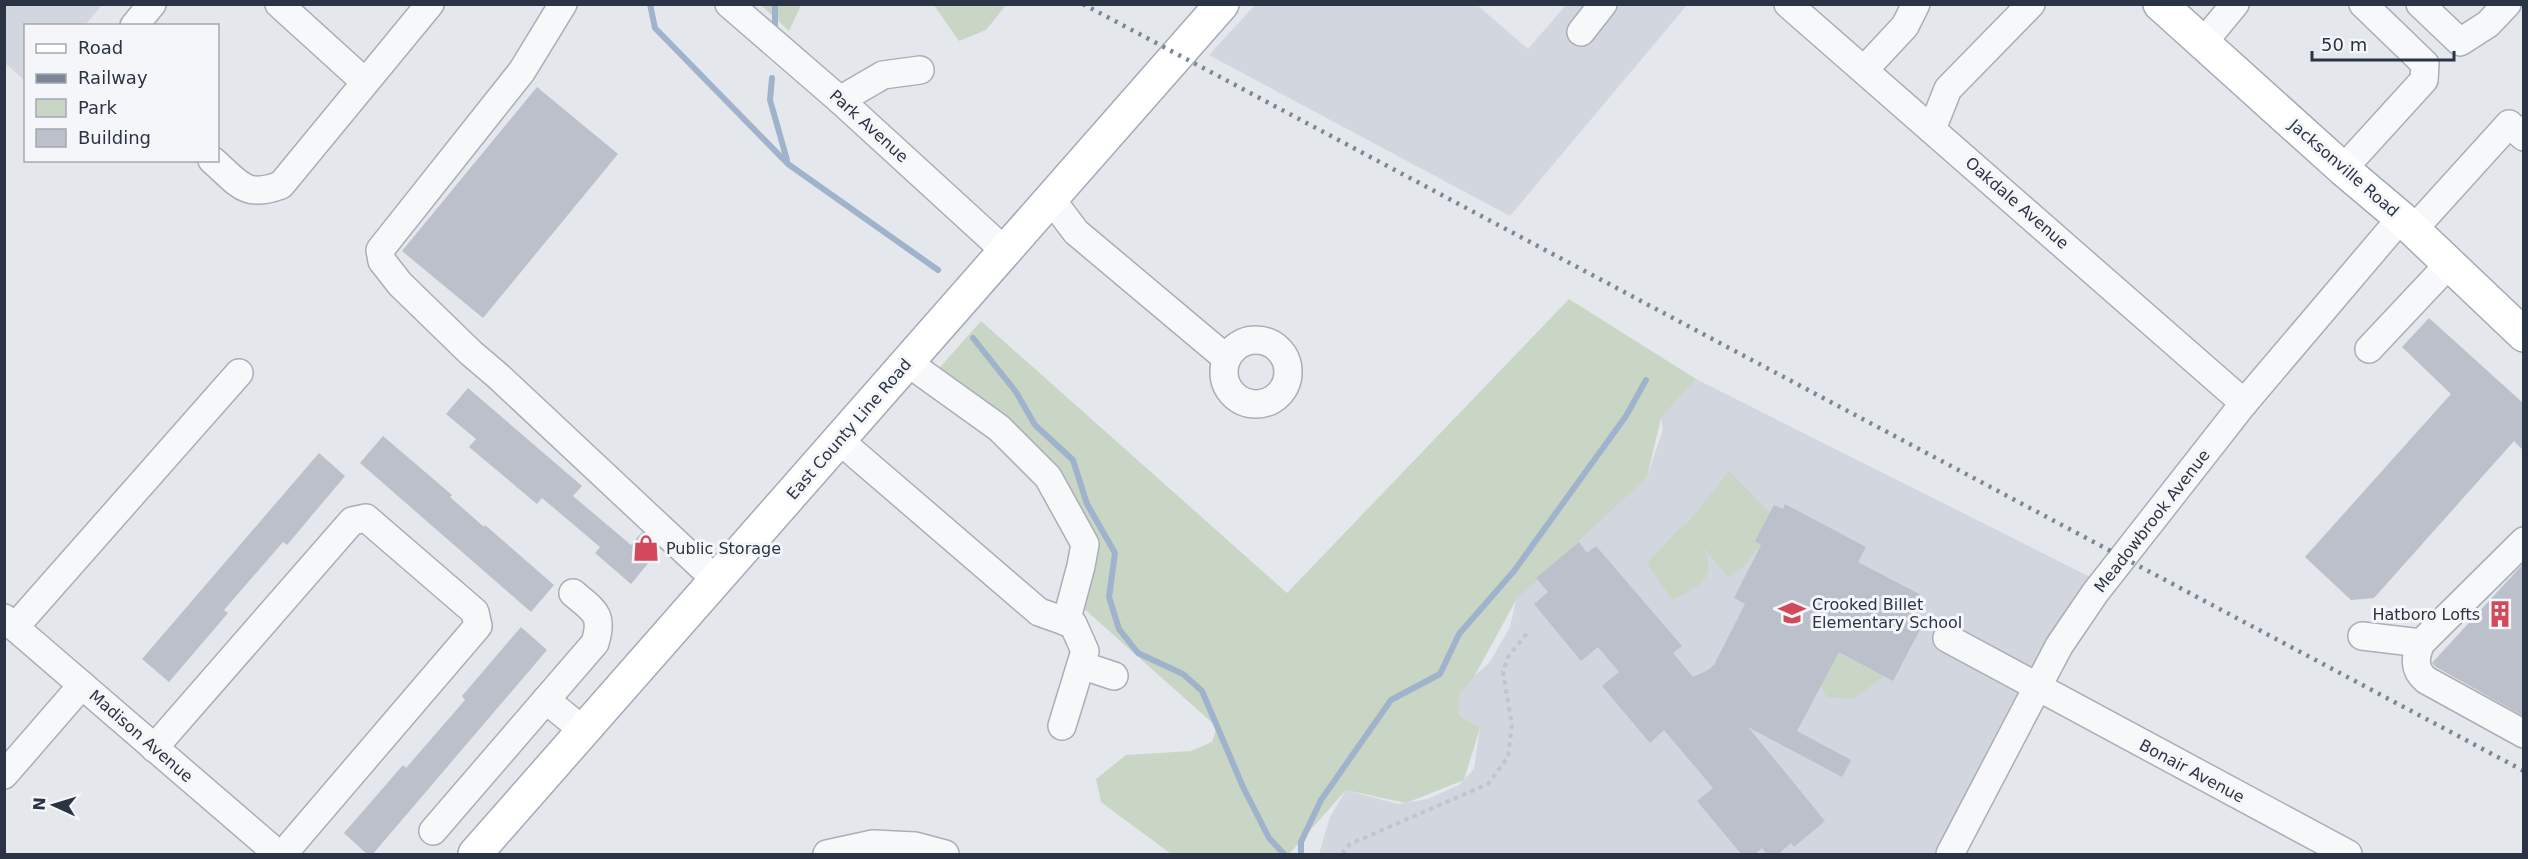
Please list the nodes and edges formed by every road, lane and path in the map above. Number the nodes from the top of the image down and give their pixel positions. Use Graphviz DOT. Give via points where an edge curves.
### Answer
graph roads {
  1 [pos="152,4"];
  2 [pos="279,4"];
  3 [pos="430,4"];
  4 [pos="563,4"];
  5 [pos="729,4"];
  6 [pos="1222,4"];
  7 [pos="1603,4"];
  8 [pos="1788,4"];
  9 [pos="1916,4"];
  10 [pos="2031,4"];
  11 [pos="2160,4"];
  12 [pos="2235,4"];
  13 [pos="2363,4"];
  14 [pos="2420,4"];
  15 [pos="2507,4"];
  16 [pos="136,24"];
  17 [pos="1581,32"];
  18 [pos="2203,43"];
  19 [pos="920,70"];
  20 [pos="1864,70"];
  21 [pos="365,82"];
  22 [pos="840,100"];
  23 [pos="1932,129"];
  24 [pos="2523,137"];
  25 [pos="215,162"];
  26 [pos="2343,169"];
  27 [pos="1051,199"];
  28 [pos="2407,224"];
  29 [pos="1005,251"];
  30 [pos="2449,264"];
  31 [pos="2521,329"];
  32 [pos="2369,349"];
  33 [pos="1226,358"];
  34 [pos="908,362"];
  35 [pos="239,373"];
  36 [pos="2244,403"];
  37 [pos="839,440"];
  38 [pos="2523,542"];
  39 [pos="716,580"];
  40 [pos="573,593"];
  41 [pos="1066,622"];
  42 [pos="10,623"];
  43 [pos="1529,631"];
  44 [pos="2362,636"];
  45 [pos="1947,638"];
  46 [pos="2421,643"];
  47 [pos="1081,665"];
  48 [pos="1114,676"];
  49 [pos="82,686"];
  50 [pos="2037,688"];
  51 [pos="546,700"];
  52 [pos="1062,726"];
  53 [pos="584,731"];
  54 [pos="2523,734"];
  55 [pos="154,748"];
  56 [pos="4,775"];
  57 [pos="433,831"];
  58 [pos="278,855"];
  59 [pos="284,855"];
  60 [pos="475,855"];
  61 [pos="827,855"];
  62 [pos="945,855"];
  63 [pos="1342,855"];
  64 [pos="1950,855"];
  65 [pos="2348,855"];
  1 -- 16 [label="street"];
  2 -- 21 [label="street"];
  3 -- 21 [label="street"];
  4 -- 39 [label="street" via="522,71 380,250 382,261 400,284 471,353"];
  5 -- 22 [label="street, Park Avenue"];
  6 -- 27 [label="main road, East County Line Road"];
  7 -- 17 [label="street"];
  8 -- 20 [label="street, Oakdale Avenue"];
  9 -- 20 [label="street" via="1905,26"];
  10 -- 23 [label="street" via="1948,89"];
  11 -- 18 [label="main road, Jacksonville Road"];
  12 -- 18 [label="street"];
  13 -- 26 [label="street" via="2425,64 2424,80"];
  14 -- 15 [label="street" via="2460,42 2488,24"];
  18 -- 26 [label="main road, Jacksonville Road"];
  19 -- 22 [label="street" via="883,75"];
  20 -- 23 [label="street, Oakdale Avenue"];
  21 -- 25 [label="street" via="281,185 249,191"];
  22 -- 29 [label="street, Park Avenue"];
  23 -- 36 [label="street, Oakdale Avenue"];
  24 -- 28 [label="street, Meadowbrook Avenue" via="2509,124"];
  26 -- 28 [label="main road, Jacksonville Road"];
  27 -- 29 [label="main road, East County Line Road"];
  27 -- 33 [label="street" via="1076,232"];
  28 -- 30 [label="main road, Jacksonville Road"];
  28 -- 36 [label="street, Meadowbrook Avenue"];
  29 -- 34 [label="main road, East County Line Road"];
  30 -- 31 [label="main road, Jacksonville Road"];
  30 -- 32 [label="street"];
  34 -- 37 [label="main road, East County Line Road"];
  34 -- 41 [label="street" via="999,428 1048,477 1084,544"];
  35 -- 42 [label="street"];
  36 -- 50 [label="street, Meadowbrook Avenue" via="2095,593 2059,646"];
  37 -- 39 [label="main road, East County Line Road"];
  37 -- 41 [label="street" via="1039,612"];
  38 -- 46 [label="street"];
  39 -- 53 [label="main road, East County Line Road"];
  40 -- 51 [label="street" via="596,613 600,627 596,643"];
  41 -- 47 [label="street" via="1072,624 1085,651"];
  42 -- 49 [label="street, Madison Avenue"];
  43 -- 63 [label="path" via="1508,657 1503,672 1512,725 1508,757 1488,784 1350,844"];
  44 -- 46 [label="street"];
  45 -- 50 [label="street, Bonair Avenue"];
  46 -- 54 [label="street" via="2416,660 2420,674"];
  47 -- 48 [label="street"];
  47 -- 52 [label="street"];
  49 -- 55 [label="street, Madison Avenue"];
  49 -- 56 [label="street"];
  50 -- 64 [label="street, Meadowbrook Avenue"];
  50 -- 65 [label="street, Bonair Avenue"];
  51 -- 53 [label="street"];
  51 -- 57 [label="street"];
  53 -- 60 [label="main road, East County Line Road"];
  55 -- 58 [label="street, Madison Avenue"];
  55 -- 59 [label="street" via="352,521 366,518 475,612 478,626"];
  61 -- 62 [label="street" via="873,844 915,846"];
}
